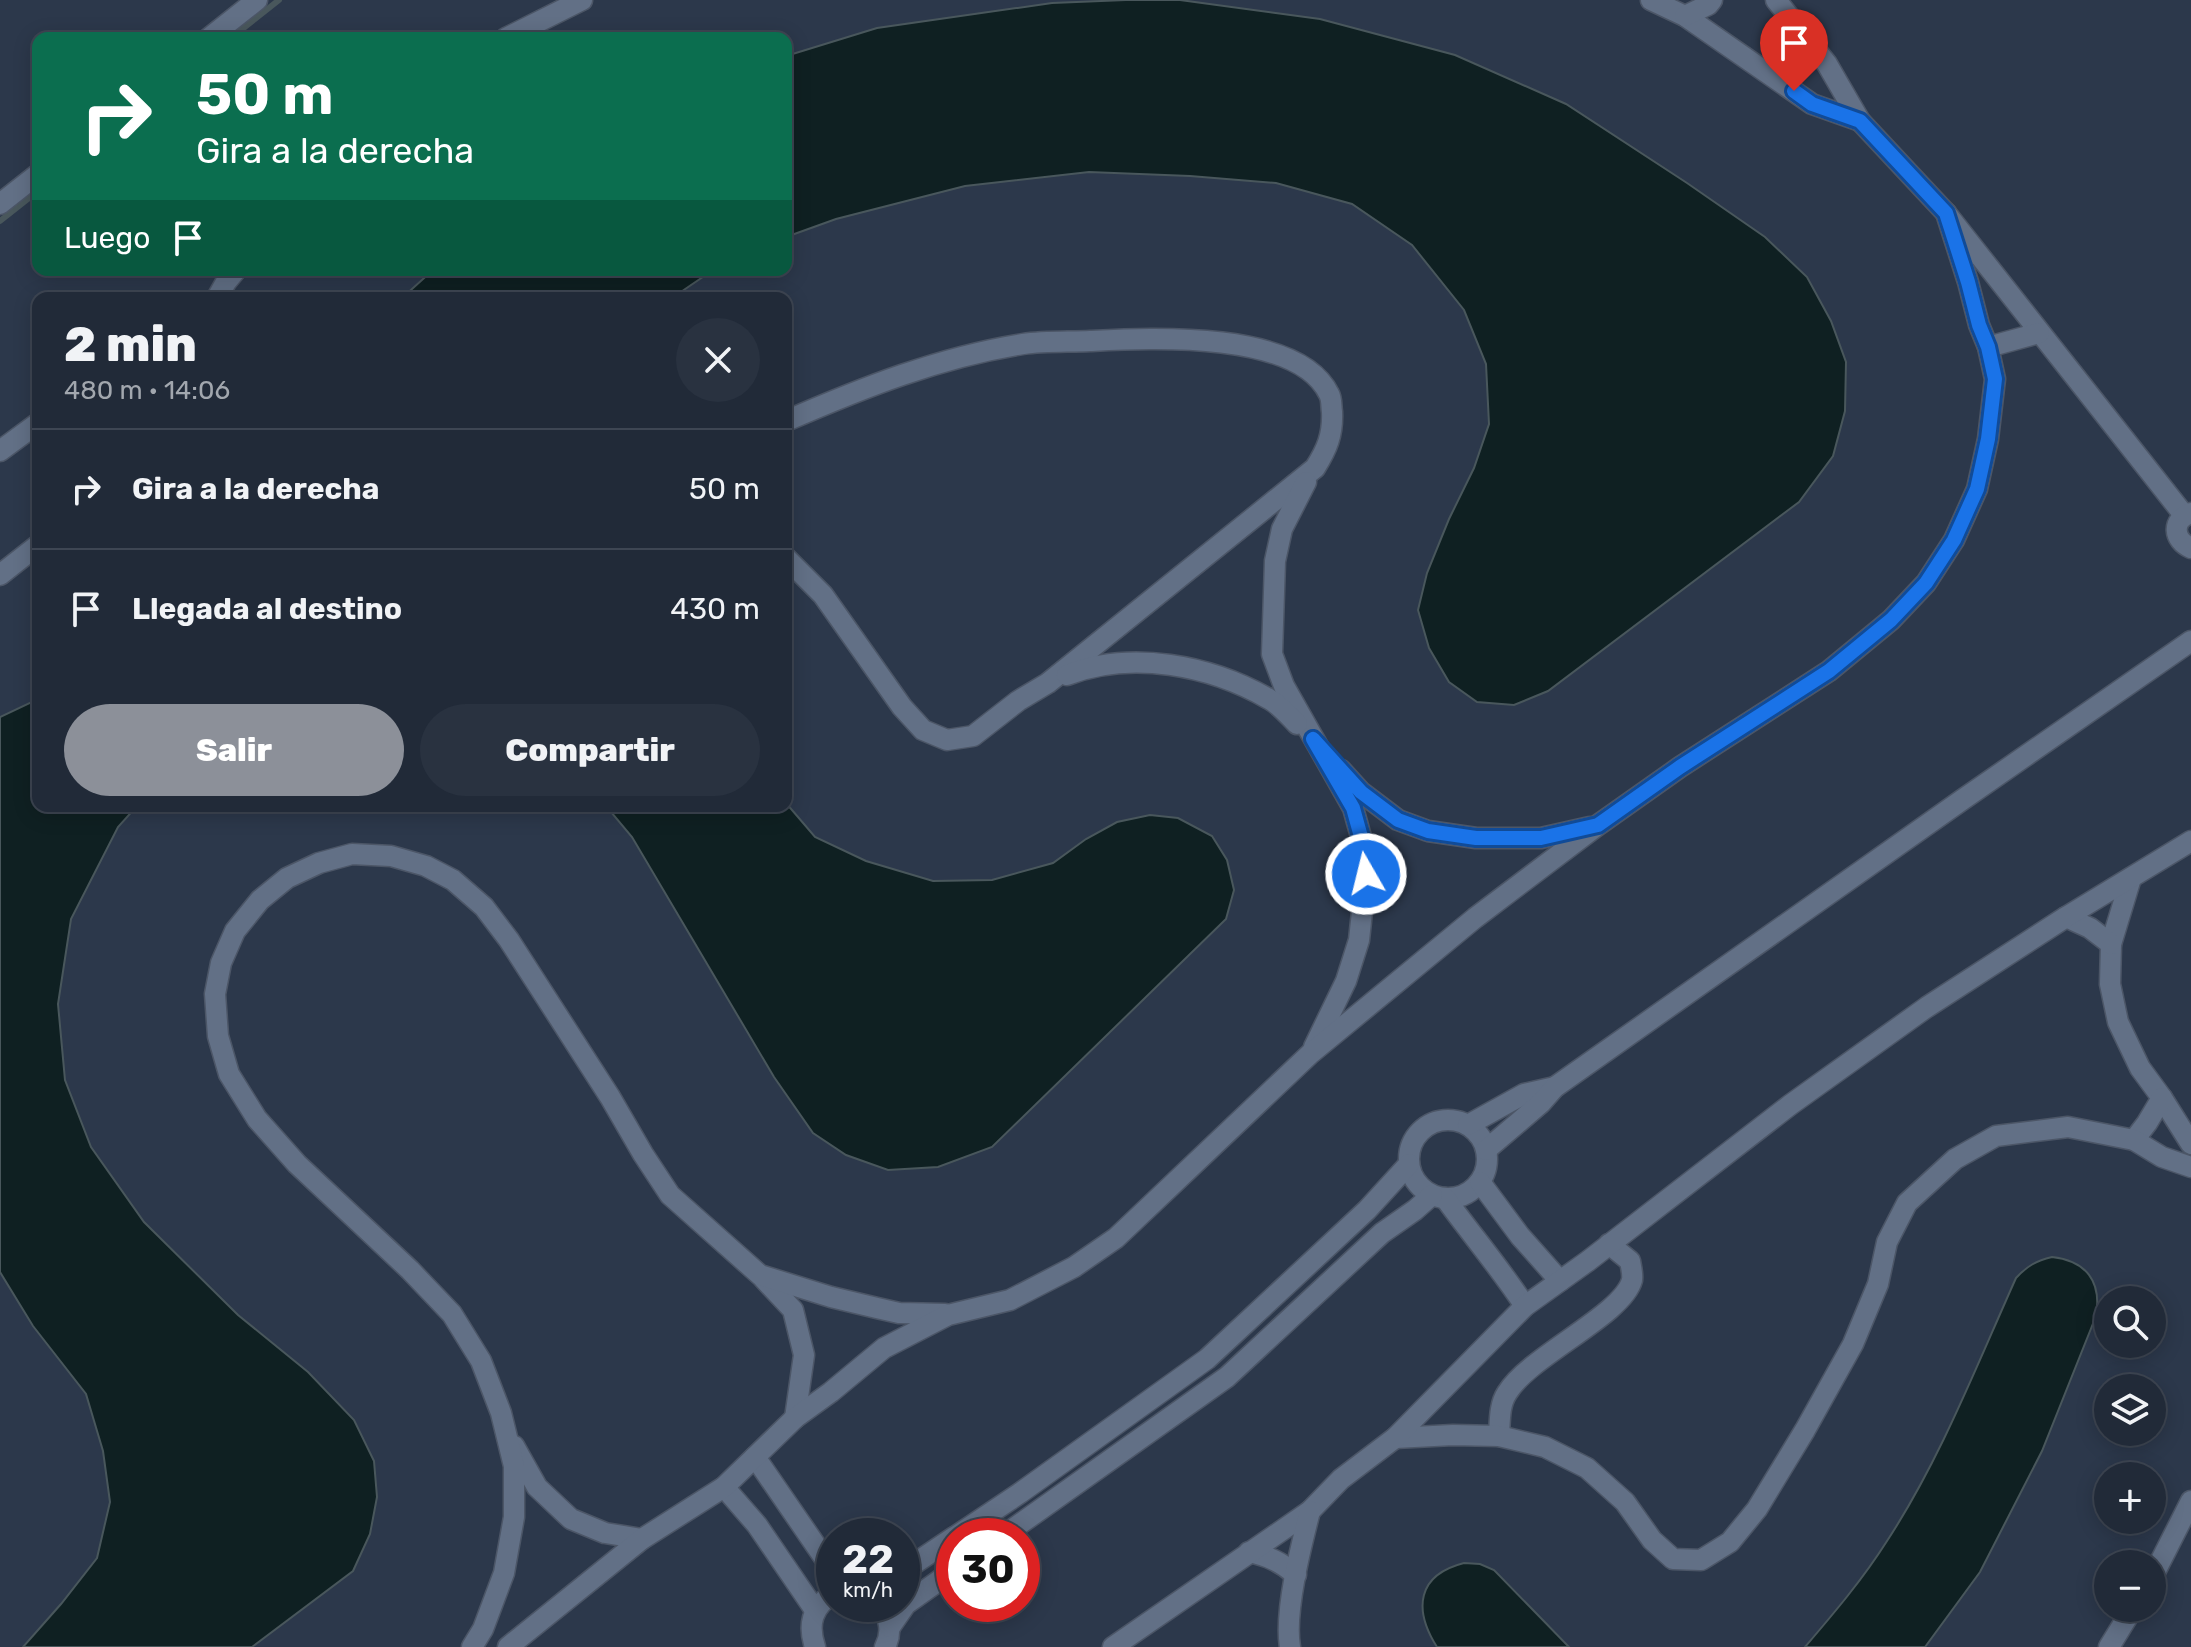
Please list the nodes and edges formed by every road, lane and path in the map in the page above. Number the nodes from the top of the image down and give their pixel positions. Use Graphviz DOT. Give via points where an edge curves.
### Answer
graph roads {
  1 [pos="257,0"];
  2 [pos="582,0"];
  3 [pos="1651,0"];
  4 [pos="1712,0"];
  5 [pos="1776,0"];
  6 [pos="1685,16"];
  7 [pos="217,32"];
  8 [pos="518,32"];
  9 [pos="1860,121"];
  10 [pos="32,179"];
  11 [pos="0,204"];
  12 [pos="1946,213"];
  13 [pos="2039,333"];
  14 [pos="1988,347"];
  15 [pos="792,418"];
  16 [pos="32,427"];
  17 [pos="0,451"];
  18 [pos="1315,468"];
  19 [pos="2188,514"];
  20 [pos="2191,548"];
  21 [pos="32,550"];
  22 [pos="792,564"];
  23 [pos="0,575"];
  24 [pos="2191,641"];
  25 [pos="1048,683"];
  26 [pos="1313,739"];
  27 [pos="1598,825"];
  28 [pos="2191,841"];
  29 [pos="2131,878"];
  30 [pos="2066,917"];
  31 [pos="2111,944"];
  32 [pos="1310,1054"];
  33 [pos="1555,1087"];
  34 [pos="2162,1098"];
  35 [pos="1468,1125"];
  36 [pos="2134,1140"];
  37 [pos="2191,1144"];
  38 [pos="1486,1150"];
  39 [pos="1409,1164"];
  40 [pos="2191,1167"];
  41 [pos="1480,1182"];
  42 [pos="1438,1196"];
  43 [pos="1609,1244"];
  44 [pos="760,1275"];
  45 [pos="1560,1281"];
  46 [pos="1525,1306"];
  47 [pos="948,1315"];
  48 [pos="795,1418"];
  49 [pos="505,1429"];
  50 [pos="1499,1436"];
  51 [pos="1395,1438"];
  52 [pos="755,1457"];
  53 [pos="724,1487"];
  54 [pos="2191,1501"];
  55 [pos="1310,1511"];
  56 [pos="983,1518"];
  57 [pos="1028,1518"];
  58 [pos="642,1539"];
  59 [pos="816,1546"];
  60 [pos="2166,1550"];
  61 [pos="1249,1552"];
  62 [pos="1296,1575"];
  63 [pos="936,1583"];
  64 [pos="815,1610"];
  65 [pos="2124,1622"];
  66 [pos="887,1637"];
  67 [pos="808,1643"];
  68 [pos="472,1647"];
  69 [pos="508,1647"];
  70 [pos="1113,1647"];
  71 [pos="1290,1647"];
  72 [pos="2109,1647"];
  1 -- 7 [label="street"];
  2 -- 8 [label="street"];
  3 -- 6 [label="street"];
  4 -- 6 [label="street"];
  5 -- 9 [label="street" via="1827,64"];
  6 -- 9 [label="street" via="1812,104"];
  9 -- 12 [label="street"];
  10 -- 11 [label="street"];
  12 -- 13 [label="street"];
  12 -- 14 [label="street"];
  13 -- 14 [label="street"];
  13 -- 19 [label="street"];
  14 -- 27 [label="street" via="1995,379 1977,489 1954,540 1926,583 1829,671"];
  15 -- 18 [label="street" via="936,364 1024,344 1221,342 1290,358 1315,374 1331,396 1332,419 1331,439"];
  16 -- 17 [label="street"];
  18 -- 25 [label="street"];
  18 -- 26 [label="street" via="1282,529 1275,561 1272,654"];
  19 -- 20 [label="street" via="2177,535"];
  21 -- 23 [label="street"];
  22 -- 25 [label="street" via="823,595 923,730 947,740 973,736"];
  24 -- 33 [label="street"];
  25 -- 26 [label="street" via="1088,667 1136,662 1183,666 1272,700"];
  26 -- 27 [label="street" via="1361,792 1398,820 1428,831 1476,838 1541,838"];
  26 -- 32 [label="street" via="1353,808 1366,874 1359,940 1346,981"];
  27 -- 32 [label="street"];
  28 -- 29 [label="street"];
  29 -- 30 [label="street"];
  29 -- 31 [label="street"];
  30 -- 31 [label="street"];
  30 -- 43 [label="street" via="1790,1105"];
  31 -- 34 [label="street" via="2110,984 2118,1022 2140,1068"];
  32 -- 47 [label="street" via="1116,1238 1010,1300"];
  33 -- 35 [label="street" via="1524,1094"];
  33 -- 38 [label="street"];
  34 -- 36 [label="street"];
  34 -- 37 [label="street"];
  35 -- 38 [label="street"];
  35 -- 39 [label="street" via="1444,1119 1431,1123 1413,1140"];
  36 -- 40 [label="street"];
  36 -- 50 [label="street" via="2068,1127 1996,1136 1955,1159 1907,1203 1887,1242 1878,1284 1853,1344 1805,1430 1757,1509 1730,1542 1701,1560 1673,1559 1625,1502 1587,1468 1545,1447"];
  38 -- 41 [label="street"];
  39 -- 42 [label="street" via="1420,1187"];
  39 -- 56 [label="street" via="1207,1359"];
  41 -- 42 [label="street" via="1458,1197"];
  41 -- 45 [label="street"];
  42 -- 46 [label="street"];
  42 -- 57 [label="street" via="1382,1233 1227,1377"];
  43 -- 45 [label="street"];
  43 -- 50 [label="street" via="1630,1261 1632,1279 1624,1295 1518,1377 1505,1396"];
  44 -- 47 [label="street" via="888,1310"];
  44 -- 48 [label="street" via="793,1310 804,1355"];
  44 -- 49 [label="street" via="670,1195 509,940 484,907 453,880 391,856 352,854 287,878 235,931 221,963 215,994 218,1036 229,1074 257,1119 297,1164 452,1314 481,1361"];
  45 -- 46 [label="street"];
  46 -- 51 [label="street"];
  47 -- 48 [label="street" via="884,1348"];
  48 -- 52 [label="street"];
  49 -- 58 [label="street" via="537,1487 571,1519 605,1533"];
  49 -- 68 [label="street" via="514,1466 514,1517 504,1573"];
  50 -- 51 [label="street"];
  51 -- 55 [label="street" via="1341,1479"];
  52 -- 53 [label="street"];
  52 -- 59 [label="street"];
  53 -- 58 [label="street"];
  53 -- 64 [label="street"];
  54 -- 60 [label="street"];
  55 -- 61 [label="street"];
  55 -- 62 [label="street"];
  58 -- 69 [label="street"];
  61 -- 62 [label="street" via="1282,1563"];
  61 -- 70 [label="street"];
  62 -- 71 [label="street"];
  63 -- 66 [label="street" via="906,1604"];
  64 -- 67 [label="street"];
  65 -- 72 [label="street"];
}
